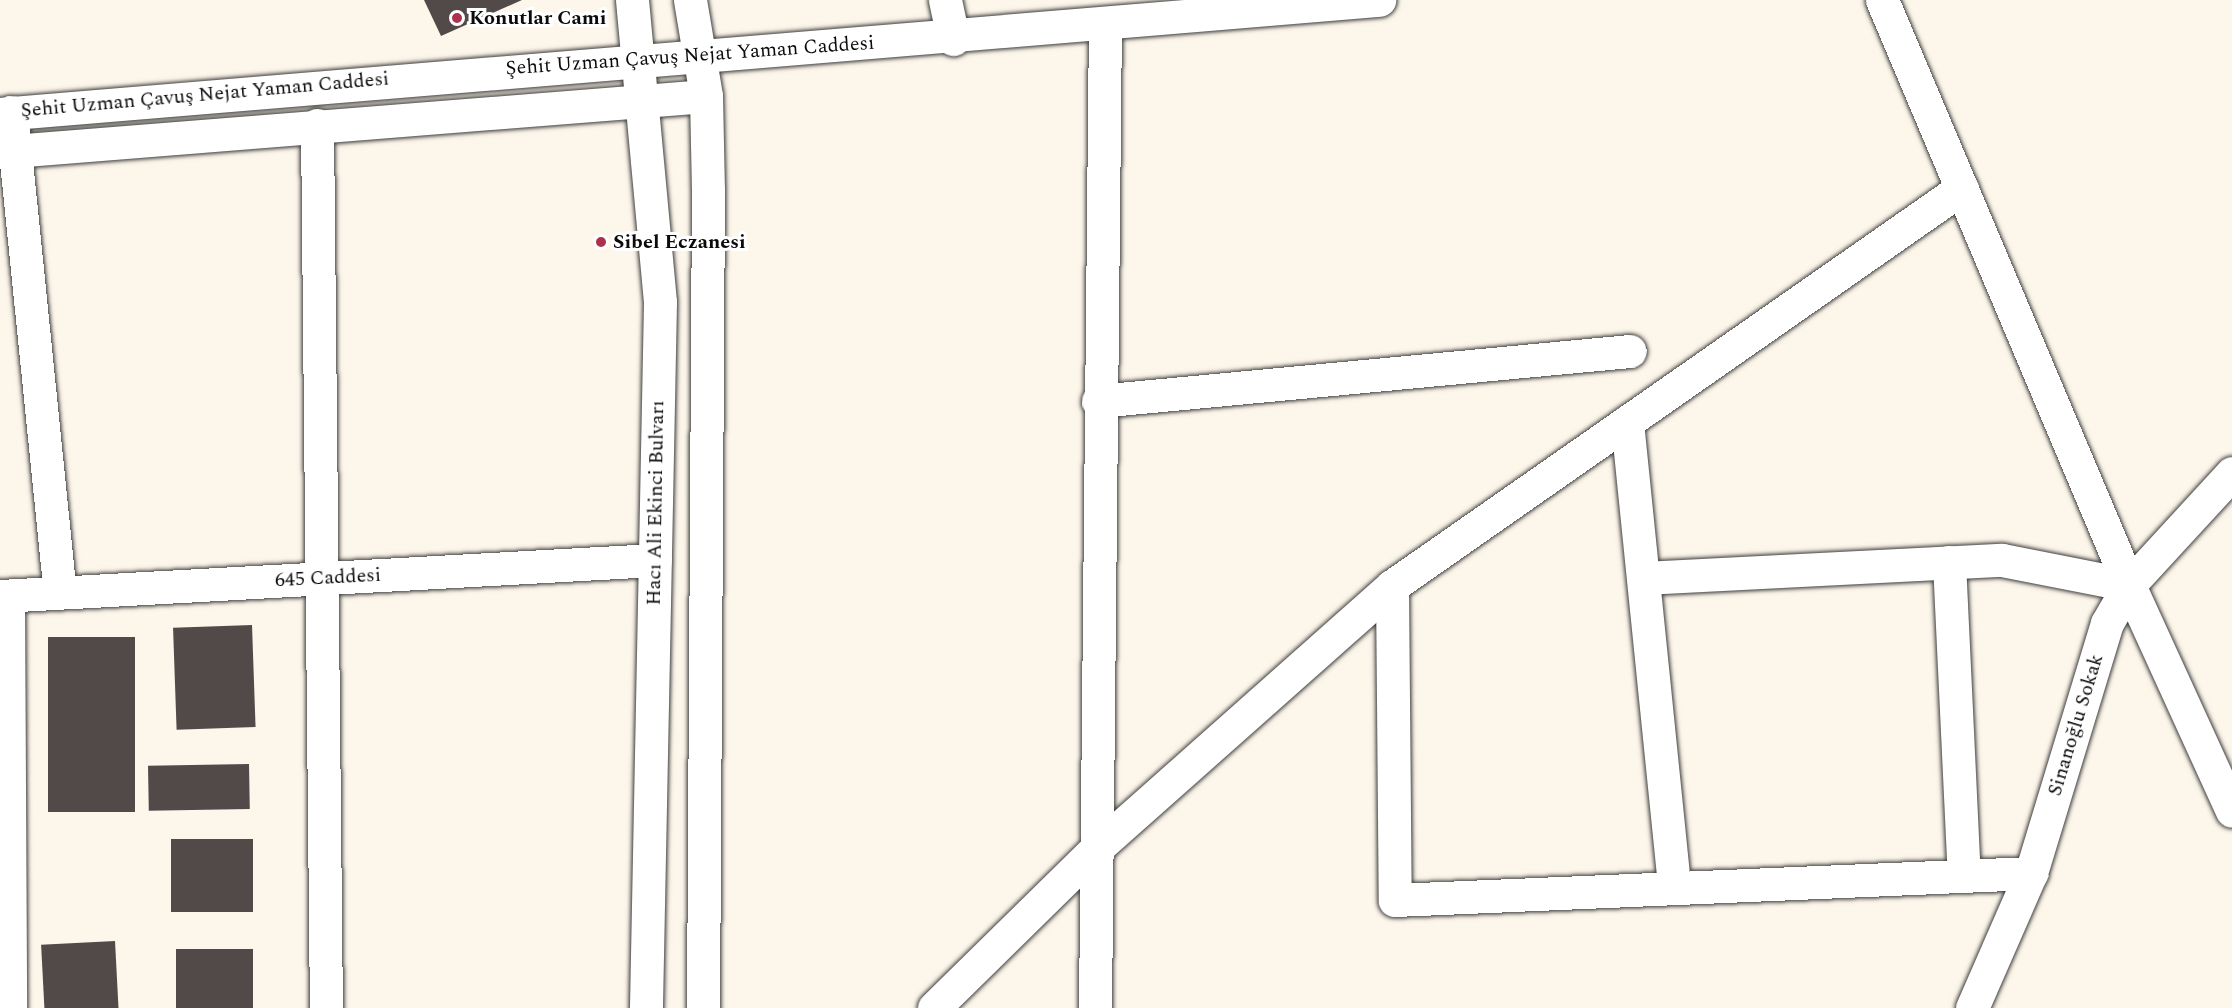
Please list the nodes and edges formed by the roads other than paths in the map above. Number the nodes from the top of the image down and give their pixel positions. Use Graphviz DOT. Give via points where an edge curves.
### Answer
graph roads {
  1 [pos="632,0"];
  2 [pos="690,0"];
  3 [pos="945,0"];
  4 [pos="1379,0"];
  5 [pos="1882,0"];
  6 [pos="1105,25"];
  7 [pos="952,39"];
  8 [pos="701,53"];
  9 [pos="639,58"];
  10 [pos="706,96"];
  11 [pos="643,97"];
  12 [pos="5,113"];
  13 [pos="317,125"];
  14 [pos="7,151"];
  15 [pos="1962,188"];
  16 [pos="1630,351"];
  17 [pos="1098,401"];
  18 [pos="1627,422"];
  19 [pos="2232,473"];
  20 [pos="655,560"];
  21 [pos="1949,562"];
  22 [pos="323,578"];
  23 [pos="1643,578"];
  24 [pos="2129,585"];
  25 [pos="1392,586"];
  26 [pos="60,592"];
  27 [pos="4,596"];
  28 [pos="2232,811"];
  29 [pos="1098,847"];
  30 [pos="2031,873"];
  31 [pos="1964,876"];
  32 [pos="1674,888"];
  33 [pos="10,1008"];
  34 [pos="326,1008"];
  35 [pos="646,1008"];
  36 [pos="704,1008"];
  37 [pos="934,1008"];
  38 [pos="1095,1008"];
  39 [pos="1972,1008"];
  1 -- 9 [label="street, Hacı Ali Ekinci Bulvarı"];
  2 -- 8 [label="street"];
  3 -- 7 [label="street"];
  4 -- 6 [label="street, Şehit Uzman Çavuş Nejat Yaman Caddesi"];
  5 -- 15 [label="street"];
  6 -- 7 [label="street, Şehit Uzman Çavuş Nejat Yaman Caddesi"];
  6 -- 17 [label="street"];
  7 -- 8 [label="street, Şehit Uzman Çavuş Nejat Yaman Caddesi"];
  8 -- 9 [label="street, Şehit Uzman Çavuş Nejat Yaman Caddesi"];
  8 -- 10 [label="street"];
  9 -- 11 [label="street, Hacı Ali Ekinci Bulvarı"];
  9 -- 12 [label="street, Şehit Uzman Çavuş Nejat Yaman Caddesi"];
  10 -- 11 [label="street"];
  10 -- 36 [label="street"];
  11 -- 13 [label="street"];
  11 -- 20 [label="street, Hacı Ali Ekinci Bulvarı" via="660,302"];
  12 -- 14 [label="street"];
  13 -- 14 [label="street"];
  13 -- 22 [label="street"];
  14 -- 26 [label="street"];
  15 -- 18 [label="street"];
  15 -- 24 [label="street"];
  16 -- 17 [label="street"];
  17 -- 29 [label="street"];
  18 -- 23 [label="street"];
  18 -- 25 [label="street"];
  19 -- 24 [label="street, Sinanoğlu Sokak"];
  20 -- 22 [label="street, 645 Caddesi"];
  20 -- 35 [label="street, Hacı Ali Ekinci Bulvarı"];
  21 -- 23 [label="street"];
  21 -- 24 [label="street" via="2002,560"];
  21 -- 31 [label="street"];
  22 -- 26 [label="street, 645 Caddesi"];
  22 -- 34 [label="street"];
  23 -- 32 [label="street"];
  24 -- 28 [label="street"];
  24 -- 30 [label="street, Sinanoğlu Sokak" via="2107,623"];
  25 -- 29 [label="street"];
  25 -- 32 [label="street" via="1395,900"];
  26 -- 27 [label="street, 645 Caddesi"];
  27 -- 33 [label="street"];
  29 -- 37 [label="street"];
  29 -- 38 [label="street"];
  30 -- 31 [label="street"];
  30 -- 39 [label="street, Sinanoğlu Sokak"];
  31 -- 32 [label="street"];
}
